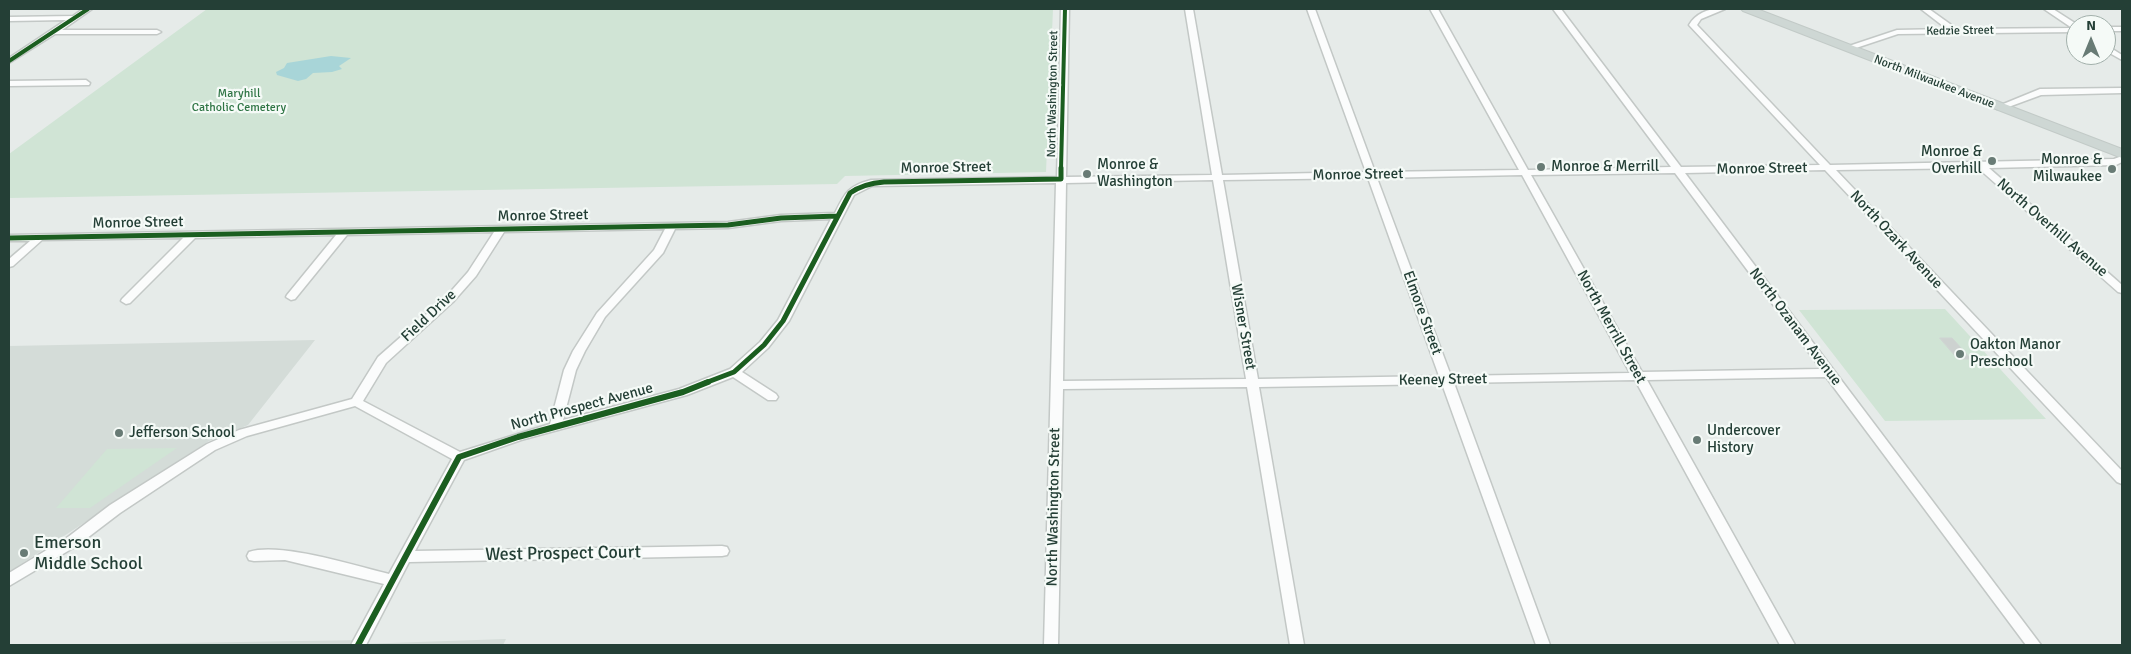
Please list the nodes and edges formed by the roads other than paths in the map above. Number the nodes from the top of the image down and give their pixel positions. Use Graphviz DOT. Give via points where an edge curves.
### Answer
graph roads {
  1 [pos="88,9"];
  2 [pos="1065,9"];
  3 [pos="1189,9"];
  4 [pos="1311,9"];
  5 [pos="1434,9"];
  6 [pos="1557,9"];
  7 [pos="1721,9"];
  8 [pos="1747,9"];
  9 [pos="1925,9"];
  10 [pos="2048,9"];
  11 [pos="73,18"];
  12 [pos="9,19"];
  13 [pos="2066,21"];
  14 [pos="2066,28"];
  15 [pos="1955,31"];
  16 [pos="52,32"];
  17 [pos="158,32"];
  18 [pos="1847,48"];
  19 [pos="9,60"];
  20 [pos="9,84"];
  21 [pos="86,84"];
  22 [pos="2122,90"];
  23 [pos="2000,107"];
  24 [pos="2122,154"];
  25 [pos="2122,159"];
  26 [pos="1981,166"];
  27 [pos="1828,168"];
  28 [pos="1678,170"];
  29 [pos="1525,173"];
  30 [pos="1371,175"];
  31 [pos="1217,177"];
  32 [pos="1061,179"];
  33 [pos="837,216"];
  34 [pos="671,226"];
  35 [pos="501,229"];
  36 [pos="344,232"];
  37 [pos="192,235"];
  38 [pos="9,238"];
  39 [pos="39,238"];
  40 [pos="9,264"];
  41 [pos="2122,290"];
  42 [pos="291,297"];
  43 [pos="126,301"];
  44 [pos="734,372"];
  45 [pos="1829,373"];
  46 [pos="1638,376"];
  47 [pos="1447,380"];
  48 [pos="1253,383"];
  49 [pos="1056,385"];
  50 [pos="772,397"];
  51 [pos="356,402"];
  52 [pos="555,427"];
  53 [pos="459,457"];
  54 [pos="2122,479"];
  55 [pos="722,551"];
  56 [pos="254,556"];
  57 [pos="405,557"];
  58 [pos="9,580"];
  59 [pos="392,580"];
  60 [pos="358,645"];
  61 [pos="1051,645"];
  62 [pos="1297,645"];
  63 [pos="1543,645"];
  64 [pos="1788,645"];
  65 [pos="2034,645"];
  1 -- 11 [label="street"];
  2 -- 32 [label="street, North Washington Street"];
  3 -- 31 [label="street, Wisner Street"];
  4 -- 30 [label="street, Elmore Street"];
  5 -- 29 [label="street, North Merrill Street"];
  6 -- 28 [label="street, North Ozanam Avenue"];
  7 -- 27 [label="street, North Ozark Avenue" via="1698,17 1694,25"];
  8 -- 18 [label="main road, North Milwaukee Avenue"];
  9 -- 15 [label="street"];
  10 -- 13 [label="street"];
  11 -- 12 [label="street"];
  11 -- 16 [label="street"];
  14 -- 15 [label="street, Kedzie Street"];
  15 -- 18 [label="street, Kedzie Street" via="1889,33"];
  16 -- 17 [label="street"];
  16 -- 19 [label="street"];
  18 -- 23 [label="main road, North Milwaukee Avenue"];
  20 -- 21 [label="street"];
  22 -- 23 [label="street" via="2040,92"];
  23 -- 24 [label="main road, North Milwaukee Avenue"];
  25 -- 26 [label="street, Monroe Street" via="2116,162"];
  26 -- 27 [label="street, Monroe Street"];
  26 -- 41 [label="street, North Overhill Avenue"];
  27 -- 28 [label="street, Monroe Street"];
  27 -- 54 [label="street, North Ozark Avenue"];
  28 -- 29 [label="street, Monroe Street"];
  28 -- 45 [label="street, North Ozanam Avenue"];
  29 -- 30 [label="street, Monroe Street"];
  29 -- 46 [label="street, North Merrill Street"];
  30 -- 31 [label="street, Monroe Street"];
  30 -- 47 [label="street, Elmore Street"];
  31 -- 32 [label="street, Monroe Street"];
  31 -- 48 [label="street, Wisner Street"];
  32 -- 33 [label="street, Monroe Street" via="871,183 850,193"];
  32 -- 49 [label="street, North Washington Street"];
  33 -- 34 [label="street, Monroe Street"];
  33 -- 44 [label="street, North Prospect Avenue" via="783,321 764,345"];
  34 -- 35 [label="street, Monroe Street"];
  34 -- 52 [label="street" via="659,252 601,315 579,351 570,370"];
  35 -- 36 [label="street, Monroe Street"];
  35 -- 51 [label="street, Field Drive" via="472,274 449,300 382,360"];
  36 -- 37 [label="street, Monroe Street"];
  36 -- 42 [label="street"];
  37 -- 39 [label="street, Monroe Street"];
  37 -- 43 [label="street"];
  38 -- 39 [label="street, Monroe Street"];
  39 -- 40 [label="street"];
  44 -- 50 [label="street"];
  44 -- 52 [label="street, North Prospect Avenue" via="683,392"];
  45 -- 46 [label="street, Keeney Street"];
  45 -- 65 [label="street, North Ozanam Avenue"];
  46 -- 47 [label="street, Keeney Street"];
  46 -- 64 [label="street, North Merrill Street"];
  47 -- 48 [label="street, Keeney Street"];
  47 -- 63 [label="street, Elmore Street"];
  48 -- 49 [label="street, Keeney Street"];
  48 -- 62 [label="street, Wisner Street"];
  49 -- 61 [label="street, North Washington Street"];
  51 -- 53 [label="street"];
  51 -- 58 [label="street" via="210,446 73,541"];
  52 -- 53 [label="street, North Prospect Avenue"];
  53 -- 57 [label="street"];
  55 -- 57 [label="street, West Prospect Court"];
  56 -- 59 [label="street" via="284,555"];
  57 -- 59 [label="street"];
  59 -- 60 [label="street"];
}
